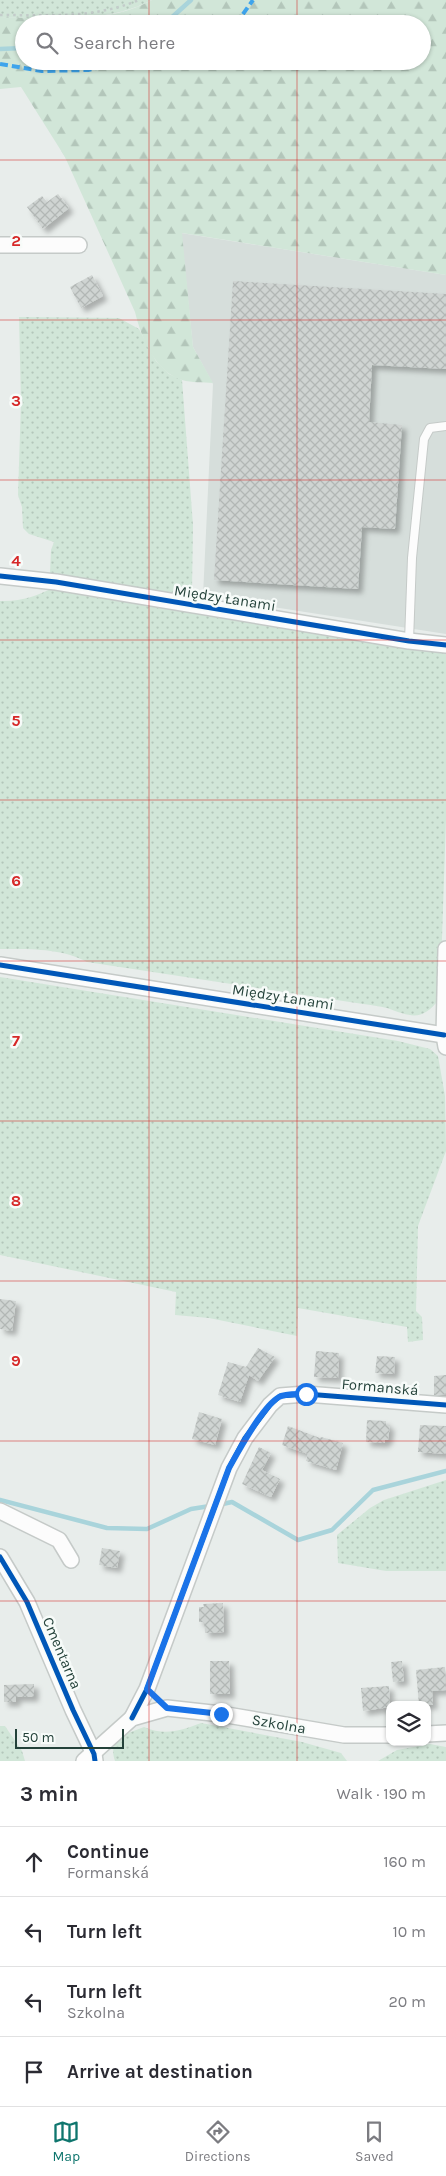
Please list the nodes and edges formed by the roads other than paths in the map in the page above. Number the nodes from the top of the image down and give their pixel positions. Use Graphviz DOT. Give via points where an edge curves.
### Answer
graph roads {
  1 [pos="0,245"];
  2 [pos="79,245"];
  3 [pos="446,426"];
  4 [pos="0,576"];
  5 [pos="409,641"];
  6 [pos="446,645"];
  7 [pos="446,949"];
  8 [pos="0,965"];
  9 [pos="445,1041"];
  10 [pos="446,1405"];
  11 [pos="0,1511"];
  12 [pos="0,1557"];
  13 [pos="71,1560"];
  14 [pos="147,1689"];
  15 [pos="167,1708"];
  16 [pos="132,1718"];
  17 [pos="446,1733"];
  18 [pos="431,1734"];
  19 [pos="386,1735"];
  20 [pos="91,1759"];
  1 -- 2 [label="street"];
  3 -- 5 [label="lane" via="430,428 424,439 412,558"];
  4 -- 5 [label="street, Między Łanami" via="56,582"];
  5 -- 6 [label="street, Między Łanami"];
  7 -- 9 [label="street, Między Łanami"];
  8 -- 9 [label="street, Między Łanami"];
  10 -- 14 [label="street, Formanská" via="306,1394 280,1396 270,1405 245,1438 229,1468"];
  11 -- 13 [label="street" via="59,1540"];
  12 -- 20 [label="street, Cmentarna" via="27,1602"];
  14 -- 15 [label="street"];
  14 -- 16 [label="street, Formanská"];
  15 -- 16 [label="street, Szkolna"];
  15 -- 19 [label="street, Szkolna" via="344,1735"];
  16 -- 20 [label="street, Szkolna"];
  17 -- 18 [label="street"];
}
